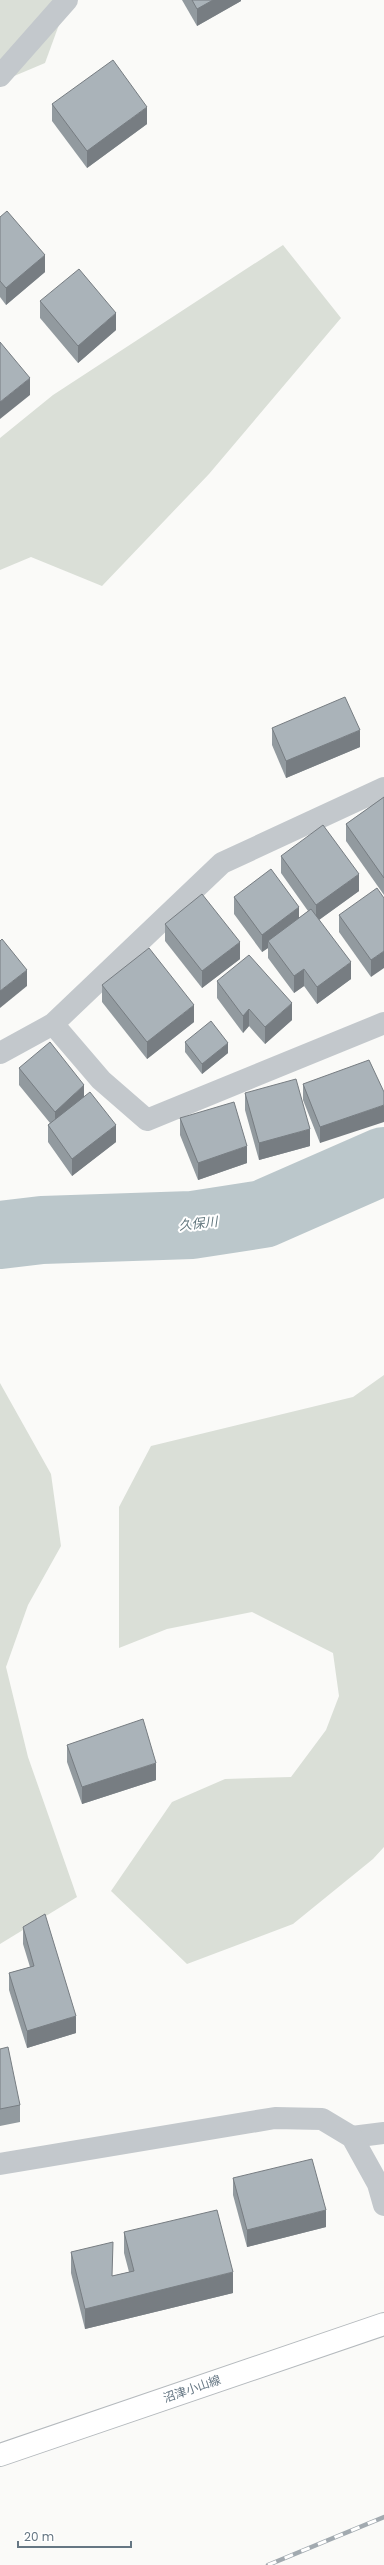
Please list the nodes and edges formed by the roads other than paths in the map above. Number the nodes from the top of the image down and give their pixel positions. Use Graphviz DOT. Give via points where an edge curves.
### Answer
graph roads {
  1 [pos="67,0"];
  2 [pos="0,76"];
  3 [pos="384,788"];
  4 [pos="384,1023"];
  5 [pos="53,1024"];
  6 [pos="0,1053"];
  7 [pos="384,2133"];
  8 [pos="352,2137"];
  9 [pos="0,2164"];
  10 [pos="384,2205"];
  11 [pos="384,2324"];
  12 [pos="0,2455"];
  1 -- 2 [label="street"];
  3 -- 5 [label="street" via="222,863"];
  4 -- 5 [label="street" via="147,1120 101,1080"];
  5 -- 6 [label="street"];
  7 -- 8 [label="street"];
  8 -- 9 [label="street" via="322,2119 274,2118"];
  8 -- 10 [label="street" via="378,2184"];
  11 -- 12 [label="main road, 沼津小山線"];
}
